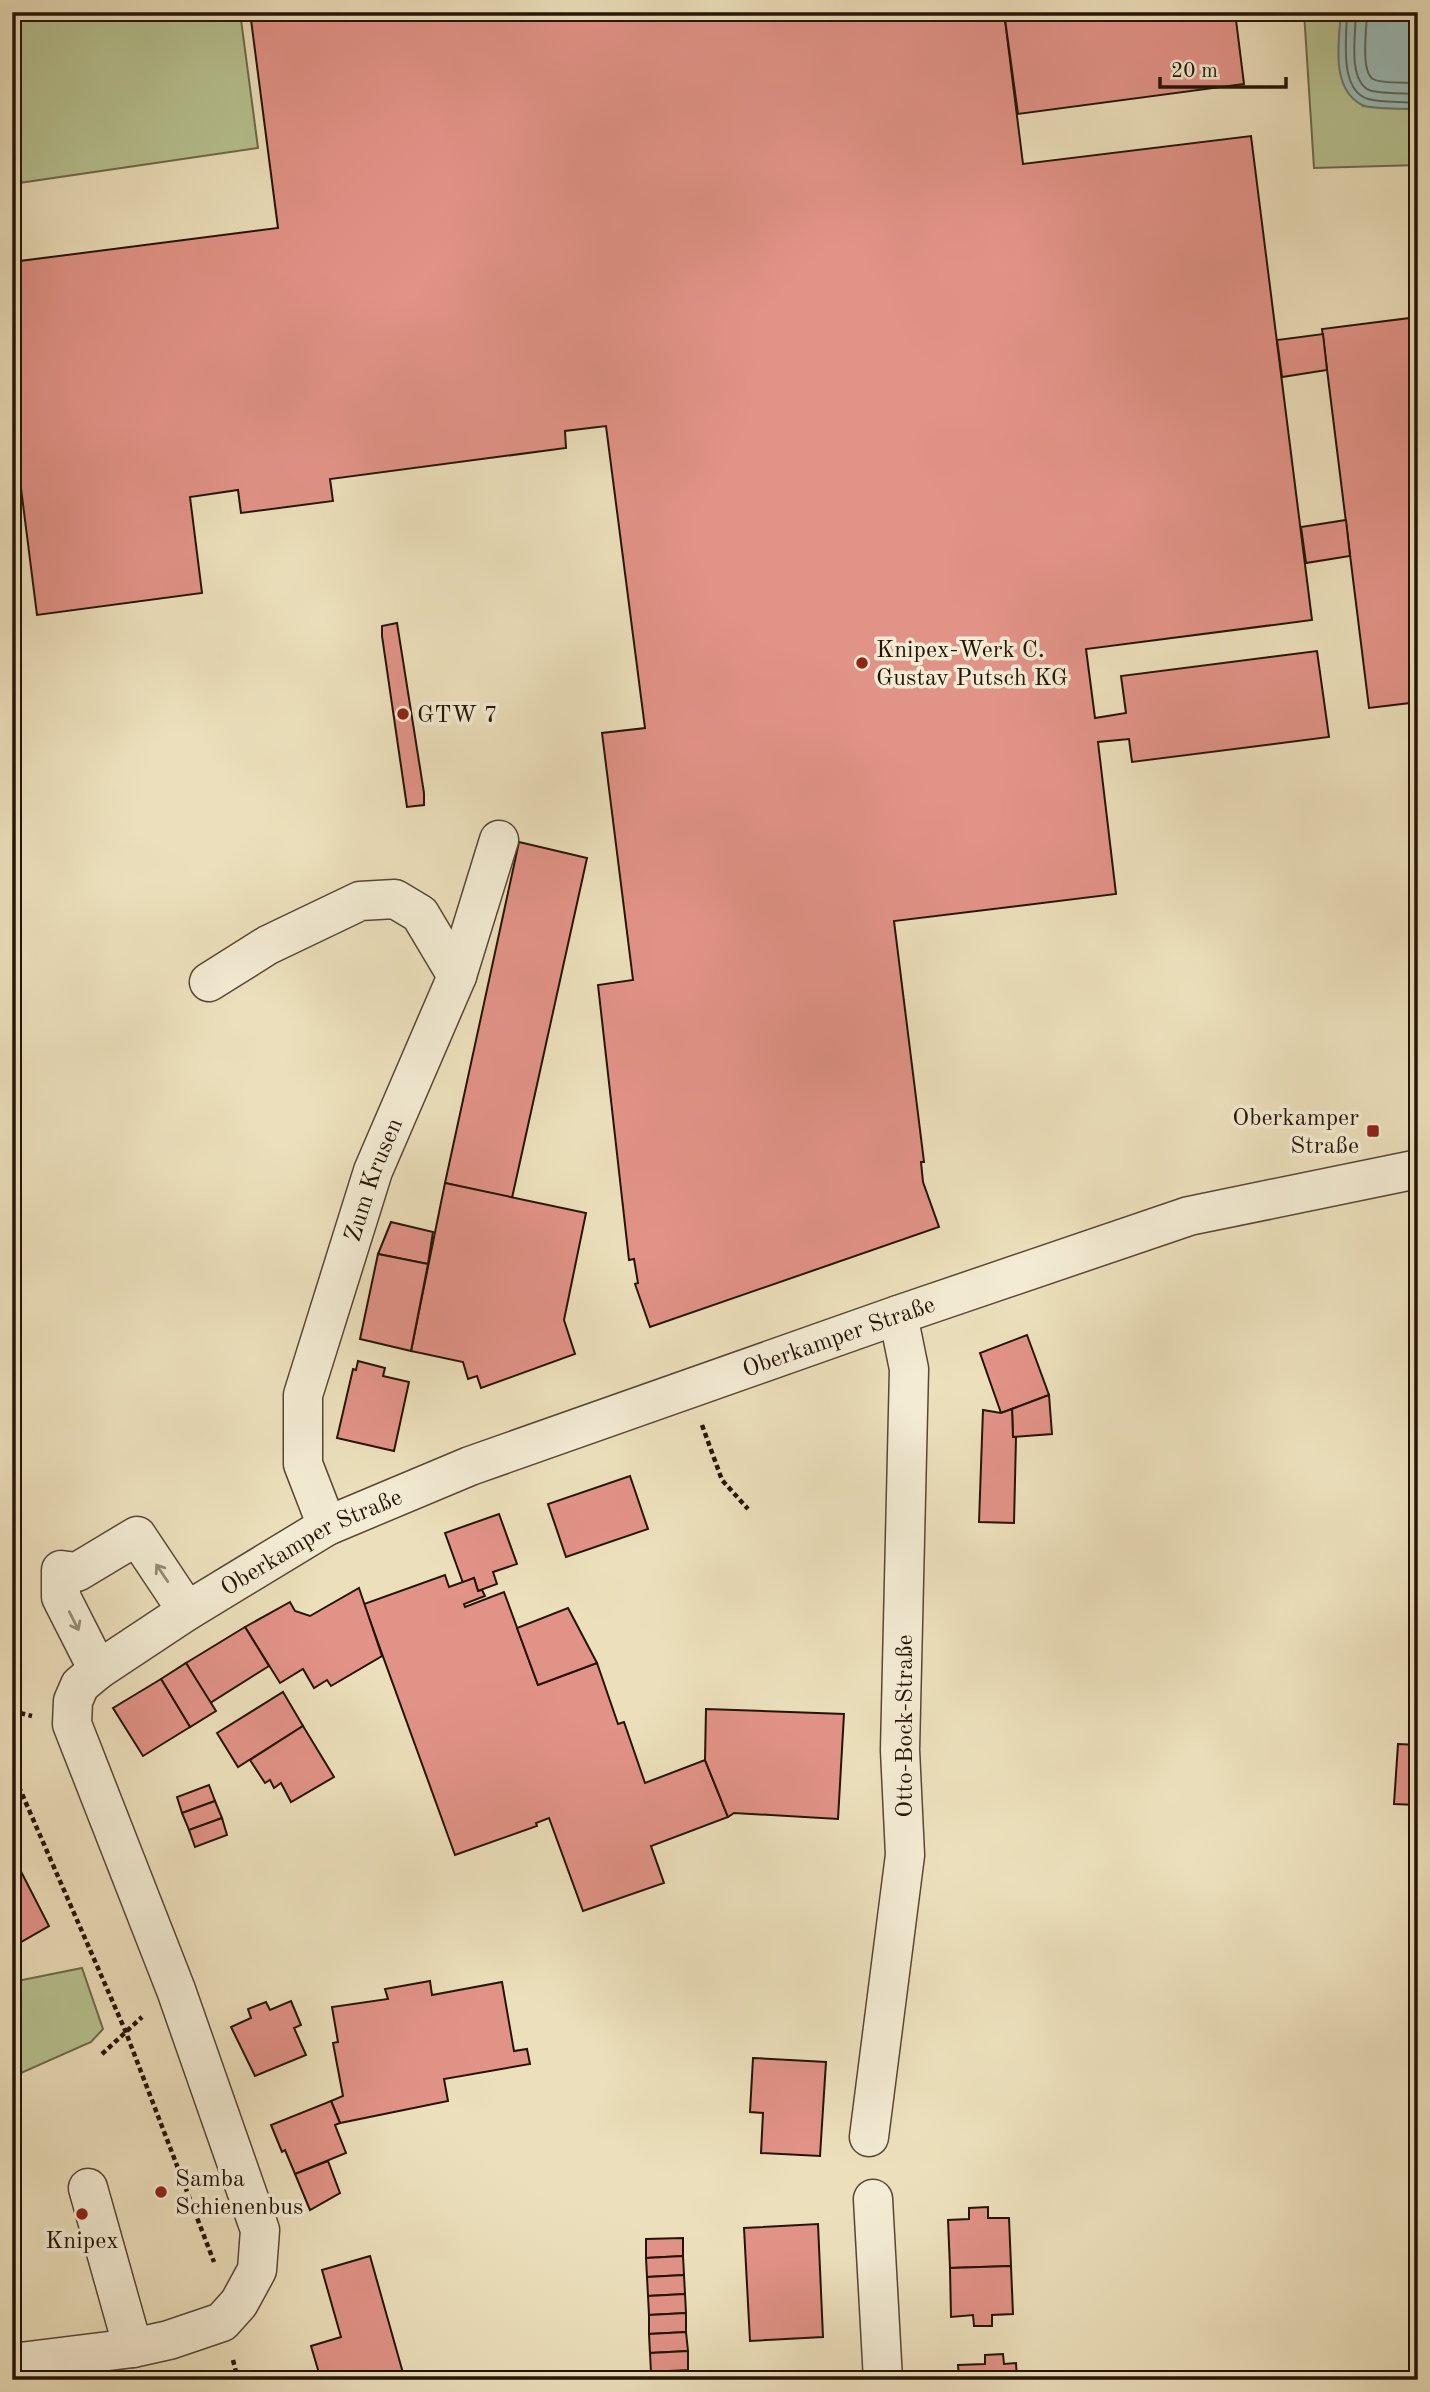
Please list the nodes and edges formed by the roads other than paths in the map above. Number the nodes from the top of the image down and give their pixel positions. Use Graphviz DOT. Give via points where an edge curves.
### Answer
graph roads {
  1 [pos="499,840"];
  2 [pos="457,976"];
  3 [pos="209,982"];
  4 [pos="1418,1169"];
  5 [pos="898,1315"];
  6 [pos="327,1526"];
  7 [pos="187,1611"];
  8 [pos="98,1670"];
  9 [pos="869,2137"];
  10 [pos="88,2188"];
  11 [pos="873,2199"];
  12 [pos="133,2348"];
  13 [pos="12,2363"];
  14 [pos="883,2380"];
  1 -- 2 [label="street, Zum Krusen"];
  2 -- 3 [label="street" via="419,914 395,899 360,901 268,945"];
  2 -- 6 [label="street, Zum Krusen" via="373,1171 303,1395 303,1464"];
  4 -- 5 [label="street, Oberkamper Straße" via="1189,1216"];
  5 -- 6 [label="street, Oberkamper Straße" via="470,1466"];
  5 -- 9 [label="street, Otto-Bock-Straße" via="909,1369 900,1750 905,1854"];
  6 -- 7 [label="street, Oberkamper Straße"];
  7 -- 8 [label="street, Oberkamper Straße"];
  7 -- 8 [label="street, one-way" via="137,1536 77,1572 61,1570 61,1597"];
  8 -- 12 [label="street, Oberkamper Straße" via="80,1685 73,1701 72,1724 176,1990 260,2230 257,2270 222,2322"];
  10 -- 12 [label="street"];
  11 -- 14 [label="street"];
  12 -- 13 [label="street"];
}
